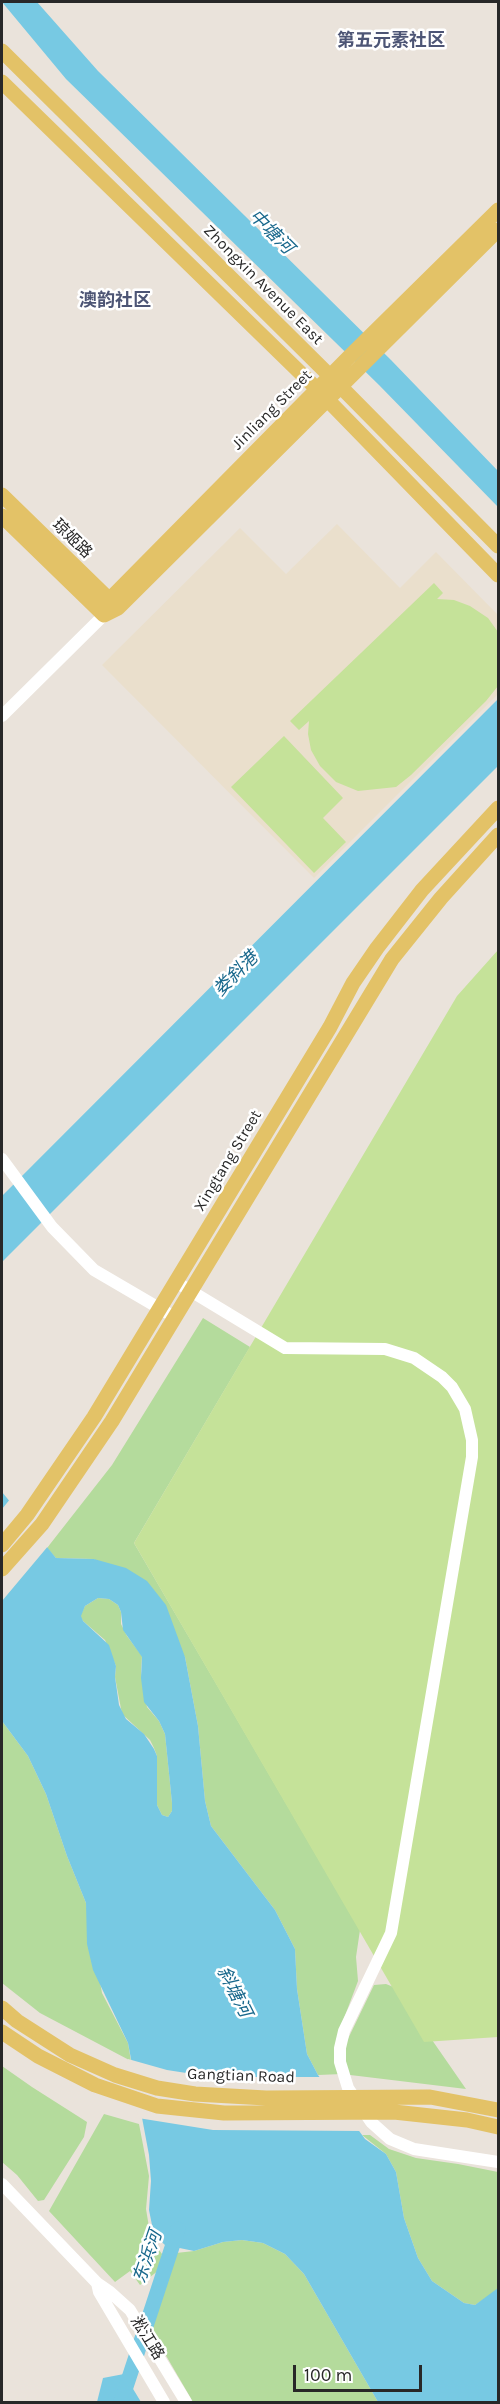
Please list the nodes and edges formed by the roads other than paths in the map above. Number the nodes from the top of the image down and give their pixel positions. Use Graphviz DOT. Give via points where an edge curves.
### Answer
graph roads {
  1 [pos="2,51"];
  2 [pos="2,82"];
  3 [pos="498,210"];
  4 [pos="498,230"];
  5 [pos="375,341"];
  6 [pos="335,381"];
  7 [pos="322,394"];
  8 [pos="2,495"];
  9 [pos="2,516"];
  10 [pos="498,546"];
  11 [pos="498,575"];
  12 [pos="114,603"];
  13 [pos="104,615"];
  14 [pos="2,716"];
  15 [pos="498,808"];
  16 [pos="498,835"];
  17 [pos="2,1159"];
  18 [pos="176,1282"];
  19 [pos="192,1292"];
  20 [pos="159,1308"];
  21 [pos="176,1318"];
  22 [pos="2,1545"];
  23 [pos="2,1569"];
  24 [pos="2,2008"];
  25 [pos="2,2031"];
  26 [pos="498,2110"];
  27 [pos="498,2127"];
  28 [pos="498,2163"];
  29 [pos="2,2184"];
  30 [pos="97,2283"];
  31 [pos="164,2364"];
  32 [pos="145,2370"];
  33 [pos="164,2403"];
  34 [pos="186,2403"];
  1 -- 6 [label="main road, Zhongxin Avenue East"];
  2 -- 7 [label="main road"];
  3 -- 5 [label="main road, Jinliang Street"];
  4 -- 5 [label="main road, Jinliang Street"];
  5 -- 6 [label="main road, Jinliang Street"];
  6 -- 7 [label="main road, Jinliang Street"];
  6 -- 10 [label="main road, Zhongxin Avenue East"];
  7 -- 11 [label="main road"];
  7 -- 12 [label="main road, Jinliang Street"];
  8 -- 12 [label="main road, 琼姬路"];
  9 -- 13 [label="main road, 琼姬路"];
  12 -- 13 [label="main road, Jinliang Street"];
  13 -- 14 [label="street, Jinliang Street"];
  15 -- 18 [label="main road, Xingtang Street" via="422,890 353,983"];
  16 -- 19 [label="main road" via="392,959"];
  17 -- 20 [label="street" via="52,1227 94,1270"];
  18 -- 19 [label="street"];
  18 -- 20 [label="main road, Xingtang Street"];
  19 -- 21 [label="main road"];
  19 -- 28 [label="street" via="285,1348 386,1349 414,1358 452,1387 465,1409 472,1457 391,1933 344,2031 340,2062 348,2088 371,2122 390,2139 414,2149"];
  20 -- 21 [label="street"];
  20 -- 22 [label="main road, Xingtang Street" via="50,1484"];
  21 -- 23 [label="main road" via="59,1500"];
  24 -- 26 [label="main road, Gangtian Road" via="44,2039 137,2083 195,2094 266,2098 408,2096"];
  25 -- 27 [label="main road" via="38,2056 95,2085 157,2106 205,2113 394,2112"];
  29 -- 30 [label="street, 淞江路"];
  30 -- 31 [label="street, 淞江路" via="122,2302"];
  30 -- 32 [label="street, 淞江路"];
  31 -- 32 [label="street"];
  31 -- 34 [label="street, 淞江路"];
  32 -- 33 [label="street, 淞江路"];
}
